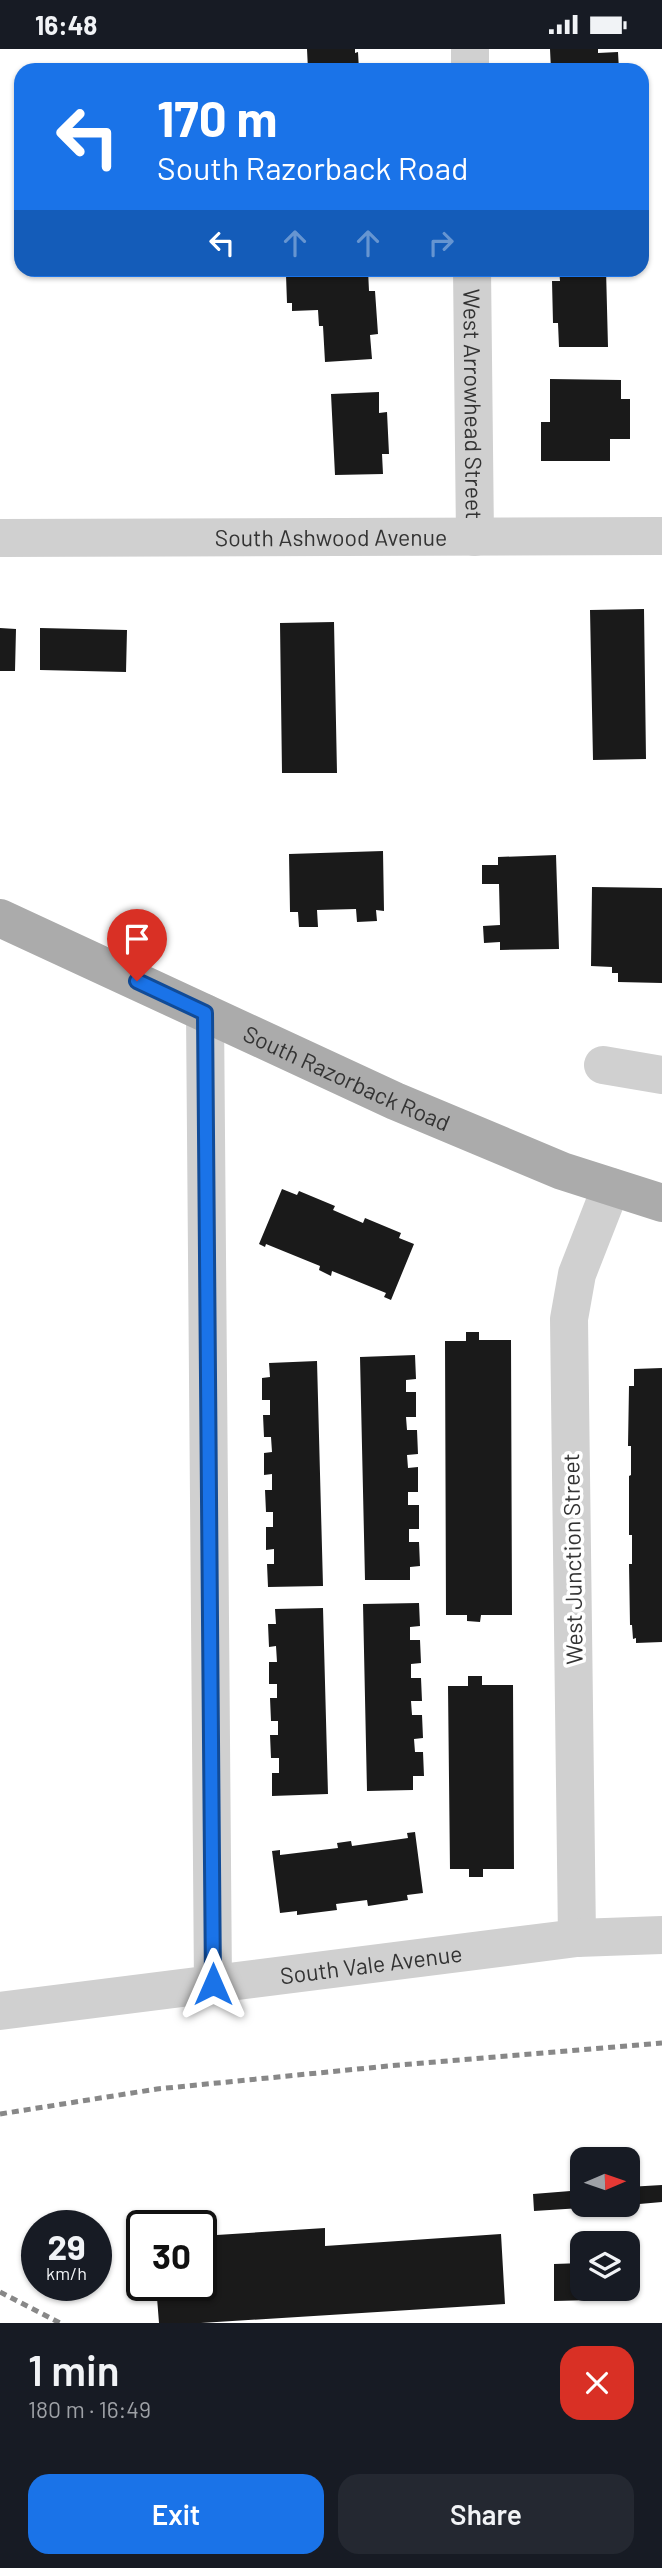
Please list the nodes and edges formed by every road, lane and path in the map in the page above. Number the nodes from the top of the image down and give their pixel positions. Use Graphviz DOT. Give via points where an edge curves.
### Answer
graph roads {
  1 [pos="472,277"];
  2 [pos="662,535"];
  3 [pos="475,537"];
  4 [pos="0,538"];
  5 [pos="0,918"];
  6 [pos="205,1013"];
  7 [pos="603,1065"];
  8 [pos="662,1075"];
  9 [pos="611,1187"];
  10 [pos="662,1203"];
  11 [pos="662,1935"];
  12 [pos="577,1938"];
  13 [pos="213,1984"];
  14 [pos="0,2011"];
  1 -- 3 [label="street, West Arrowhead Street"];
  2 -- 3 [label="street, South Ashwood Avenue"];
  3 -- 4 [label="street, South Ashwood Avenue"];
  5 -- 6 [label="main road, South Razorback Road"];
  6 -- 9 [label="main road, South Razorback Road" via="395,1101"];
  6 -- 13 [label="street"];
  7 -- 8 [label="street"];
  9 -- 10 [label="main road, South Razorback Road"];
  9 -- 12 [label="street, West Junction Street" via="577,1273 569,1318"];
  11 -- 12 [label="street, South Vale Avenue"];
  12 -- 13 [label="street, South Vale Avenue"];
  13 -- 14 [label="street, South Vale Avenue"];
}
